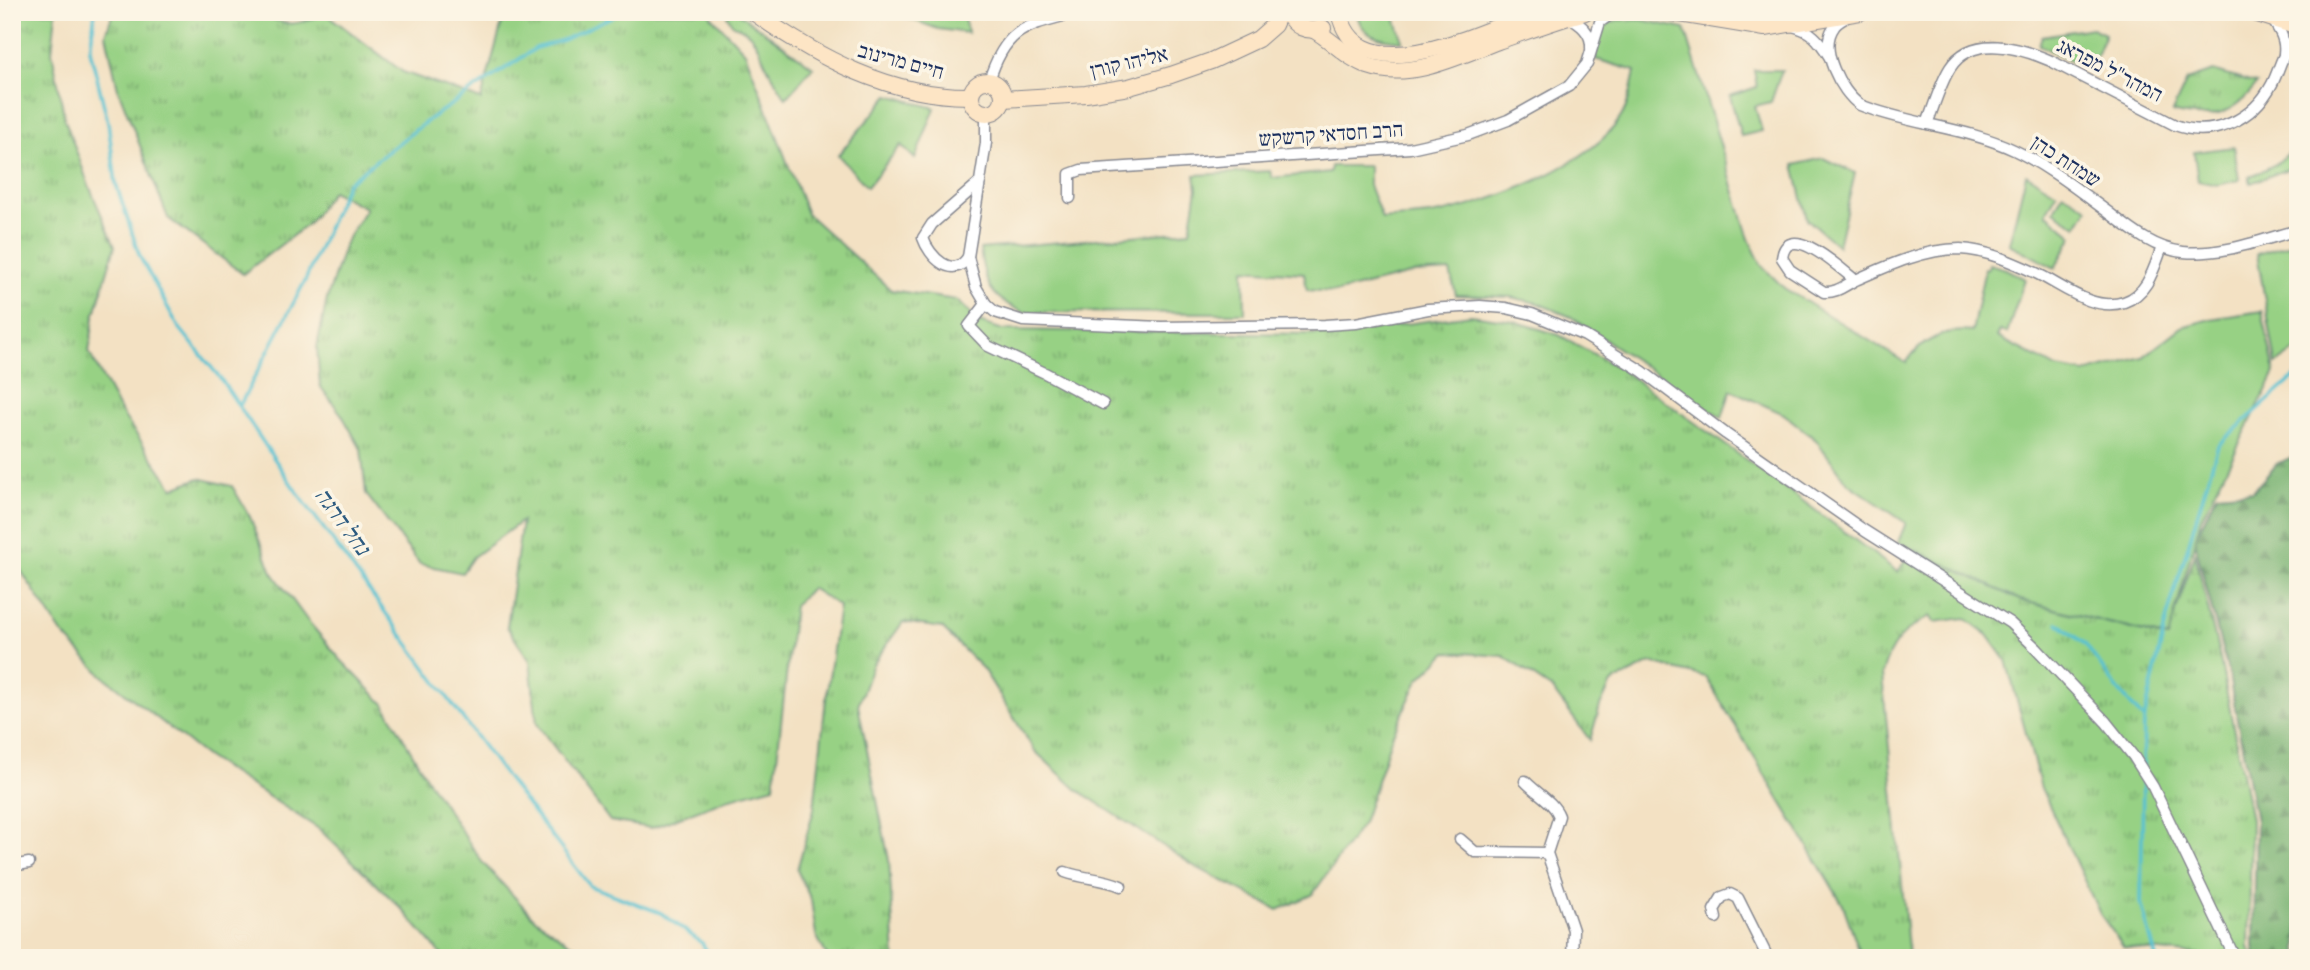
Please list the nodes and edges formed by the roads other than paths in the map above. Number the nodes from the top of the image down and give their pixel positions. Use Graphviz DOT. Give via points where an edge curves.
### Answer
graph roads {
  1 [pos="753,12"];
  2 [pos="1078,12"];
  3 [pos="1280,12"];
  4 [pos="1287,12"];
  5 [pos="1339,12"];
  6 [pos="1534,12"];
  7 [pos="1585,12"];
  8 [pos="1614,12"];
  9 [pos="1668,12"];
  10 [pos="1759,12"];
  11 [pos="1772,12"];
  12 [pos="2251,12"];
  13 [pos="1856,13"];
  14 [pos="1568,17"];
  15 [pos="2272,19"];
  16 [pos="1789,25"];
  17 [pos="2298,27"];
  18 [pos="1309,30"];
  19 [pos="2298,37"];
  20 [pos="1258,39"];
  21 [pos="1591,54"];
  22 [pos="2283,57"];
  23 [pos="1831,59"];
  24 [pos="989,82"];
  25 [pos="971,96"];
  26 [pos="1003,99"];
  27 [pos="986,114"];
  28 [pos="1927,124"];
  29 [pos="980,182"];
  30 [pos="1070,198"];
  31 [pos="2298,230"];
  32 [pos="2162,247"];
  33 [pos="968,257"];
  34 [pos="1855,280"];
  35 [pos="986,304"];
  36 [pos="1103,404"];
  37 [pos="1525,780"];
  38 [pos="1460,839"];
  39 [pos="1547,853"];
  40 [pos="29,863"];
  41 [pos="12,866"];
  42 [pos="1065,872"];
  43 [pos="1121,886"];
  44 [pos="1716,918"];
  45 [pos="1572,958"];
  46 [pos="1768,958"];
  47 [pos="2235,958"];
  1 -- 25 [label="street, חיים מרינוב" via="800,45 846,68 915,89"];
  2 -- 24 [label="street" via="1016,33 1002,50"];
  3 -- 20 [label="street, אליהו קורן" via="1274,25"];
  4 -- 18 [label="street" via="1296,25"];
  5 -- 6 [label="street" via="1352,39 1373,51 1398,55 1437,48"];
  5 -- 18 [label="street" via="1326,27"];
  7 -- 14 [label="street"];
  8 -- 21 [label="street, הרב חסדאי קרשקש" via="1600,22"];
  9 -- 16 [label="street" via="1746,26"];
  10 -- 11 [label="street"];
  12 -- 15 [label="street"];
  13 -- 16 [label="street"];
  13 -- 23 [label="street" via="1835,24 1830,35"];
  14 -- 18 [label="street" via="1441,62 1397,71 1358,61"];
  14 -- 21 [label="street" via="1586,30"];
  15 -- 17 [label="street"];
  15 -- 22 [label="street" via="2285,45"];
  16 -- 23 [label="street" via="1811,33"];
  18 -- 20 [label="street, אליהו קורן"];
  19 -- 22 [label="street, המהר\"ל מפראג"];
  20 -- 26 [label="street, אליהו קורן" via="1211,61 1129,87"];
  21 -- 30 [label="street, הרב חסדאי קרשקש" via="1578,76 1556,95 1468,135 1410,148 1081,170 1070,174"];
  22 -- 28 [label="street, המהר\"ל מפראג" via="2273,83 2255,107 2230,124 2201,131 2175,125 2031,52 1987,47 1964,55 1950,68"];
  23 -- 28 [label="street, שמחת כהן" via="1840,84 1860,106"];
  24 -- 25 [label="street" via="976,85"];
  24 -- 26 [label="street" via="999,87"];
  25 -- 27 [label="street" via="975,108"];
  26 -- 27 [label="street" via="998,110"];
  27 -- 29 [label="street"];
  28 -- 32 [label="street, שמחת כהן" via="2011,148"];
  29 -- 33 [label="street"];
  29 -- 33 [label="street" via="932,224 923,238 933,257 943,264 964,264"];
  31 -- 32 [label="street, שמחת כהן" via="2206,252"];
  32 -- 34 [label="street" via="2140,293 2125,302 2105,305 1998,257 1963,249 1925,253"];
  33 -- 35 [label="street" via="973,280"];
  34 -- 34 [label="street" via="1809,246 1797,243 1782,253 1790,271 1824,292 1839,290"];
  35 -- 36 [label="street" via="969,326 988,346"];
  35 -- 47 [label="street" via="995,312 1023,321 1161,327 1325,325 1429,309 1493,307 1532,314 1585,336 1642,371 1865,531 2010,623 2134,757 2154,787"];
  37 -- 39 [label="street" via="1559,816"];
  38 -- 39 [label="street" via="1475,852"];
  39 -- 45 [label="street" via="1573,930"];
  40 -- 41 [label="street"];
  42 -- 43 [label="street"];
  44 -- 46 [label="street" via="1714,910 1722,897 1738,898"];
}
